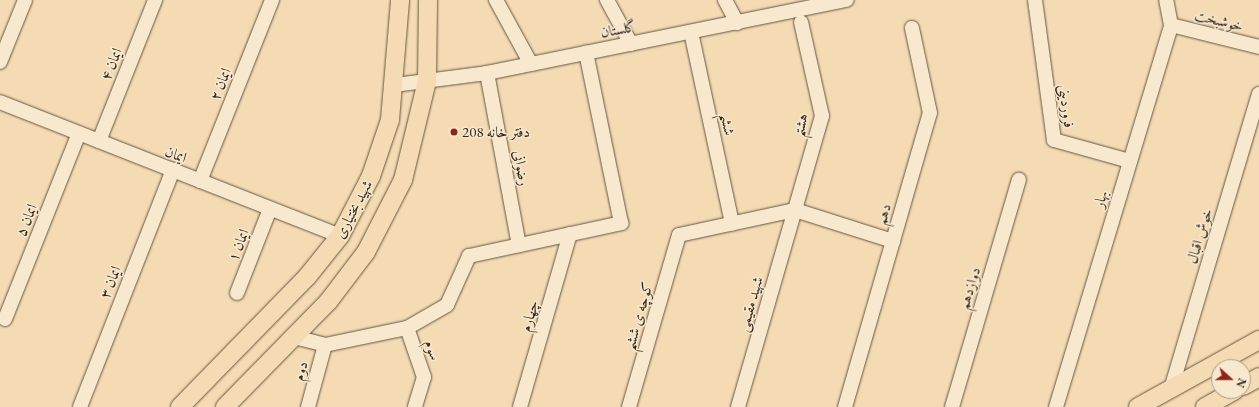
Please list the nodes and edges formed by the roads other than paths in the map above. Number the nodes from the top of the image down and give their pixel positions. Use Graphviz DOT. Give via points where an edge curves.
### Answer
graph roads {
  1 [pos="25,0"];
  2 [pos="155,0"];
  3 [pos="272,0"];
  4 [pos="400,0"];
  5 [pos="428,0"];
  6 [pos="496,0"];
  7 [pos="607,0"];
  8 [pos="725,0"];
  9 [pos="846,0"];
  10 [pos="1035,0"];
  11 [pos="1166,0"];
  12 [pos="737,22"];
  13 [pos="800,22"];
  14 [pos="1171,26"];
  15 [pos="912,28"];
  16 [pos="691,32"];
  17 [pos="631,44"];
  18 [pos="1259,47"];
  19 [pos="586,53"];
  20 [pos="0,62"];
  21 [pos="531,64"];
  22 [pos="487,74"];
  23 [pos="427,81"];
  24 [pos="395,85"];
  25 [pos="1259,94"];
  26 [pos="0,102"];
  27 [pos="79,133"];
  28 [pos="99,141"];
  29 [pos="1129,161"];
  30 [pos="173,170"];
  31 [pos="1019,180"];
  32 [pos="200,181"];
  33 [pos="270,209"];
  34 [pos="795,210"];
  35 [pos="732,224"];
  36 [pos="570,234"];
  37 [pos="340,236"];
  38 [pos="893,241"];
  39 [pos="519,245"];
  40 [pos="237,293"];
  41 [pos="5,319"];
  42 [pos="407,328"];
  43 [pos="294,336"];
  44 [pos="1259,340"];
  45 [pos="325,345"];
  46 [pos="1171,389"];
  47 [pos="1220,399"];
  48 [pos="80,407"];
  49 [pos="180,407"];
  50 [pos="225,407"];
  51 [pos="308,407"];
  52 [pos="415,407"];
  53 [pos="520,407"];
  54 [pos="629,407"];
  55 [pos="738,407"];
  56 [pos="845,407"];
  57 [pos="952,407"];
  58 [pos="1056,407"];
  59 [pos="1138,407"];
  60 [pos="1205,407"];
  1 -- 20 [label="street"];
  2 -- 28 [label="street, ایمان ۴"];
  3 -- 32 [label="street, ایمان ۲"];
  4 -- 24 [label="main road, شهید بختیاری"];
  5 -- 23 [label="main road, شهید بختیاری"];
  6 -- 21 [label="street"];
  7 -- 17 [label="street"];
  8 -- 12 [label="street"];
  9 -- 12 [label="street, گلستان"];
  10 -- 29 [label="street, فروردینی" via="1054,140"];
  11 -- 14 [label="street, بهار"];
  12 -- 16 [label="street, گلستان"];
  13 -- 34 [label="street, هشتم" via="822,116"];
  14 -- 18 [label="street, خوشبخت"];
  14 -- 29 [label="street, بهار"];
  15 -- 38 [label="street, دهم" via="930,112"];
  16 -- 17 [label="street, گلستان"];
  16 -- 35 [label="street, ششم"];
  17 -- 19 [label="street, گلستان"];
  19 -- 21 [label="street, گلستان"];
  19 -- 36 [label="street" via="621,223"];
  21 -- 22 [label="street, گلستان"];
  22 -- 23 [label="street, گلستان"];
  22 -- 39 [label="street, رضوانی"];
  23 -- 24 [label="street, گلستان"];
  23 -- 43 [label="main road, شهید بختیاری" via="403,180 366,252 328,302"];
  24 -- 37 [label="main road, شهید بختیاری" via="390,120 370,176"];
  25 -- 46 [label="street, خوش اقبال"];
  26 -- 27 [label="street, ایمان"];
  27 -- 28 [label="street, ایمان"];
  27 -- 41 [label="street, ایمان ۵"];
  28 -- 30 [label="street, ایمان"];
  29 -- 58 [label="street, بهار"];
  30 -- 32 [label="street, ایمان"];
  30 -- 48 [label="street, ایمان ۳"];
  31 -- 57 [label="street, دوازدهم"];
  32 -- 33 [label="street, ایمان"];
  33 -- 37 [label="street, ایمان"];
  33 -- 40 [label="street, ایمان ۱"];
  34 -- 35 [label="street"];
  34 -- 38 [label="street"];
  34 -- 55 [label="street, شهید مقیمی"];
  35 -- 54 [label="street, کوچه ی ششم" via="679,235"];
  36 -- 39 [label="street"];
  36 -- 53 [label="street, چهارم"];
  37 -- 49 [label="main road, شهید بختیاری" via="307,277"];
  38 -- 56 [label="street, دهم"];
  39 -- 42 [label="street" via="469,256 447,305"];
  42 -- 45 [label="street"];
  42 -- 52 [label="street, سوم" via="424,377"];
  43 -- 45 [label="street"];
  43 -- 50 [label="main road, شهید بختیاری"];
  44 -- 46 [label="main road"];
  45 -- 51 [label="street, دوم"];
  46 -- 59 [label="main road"];
  47 -- 60 [label="main road"];
}
